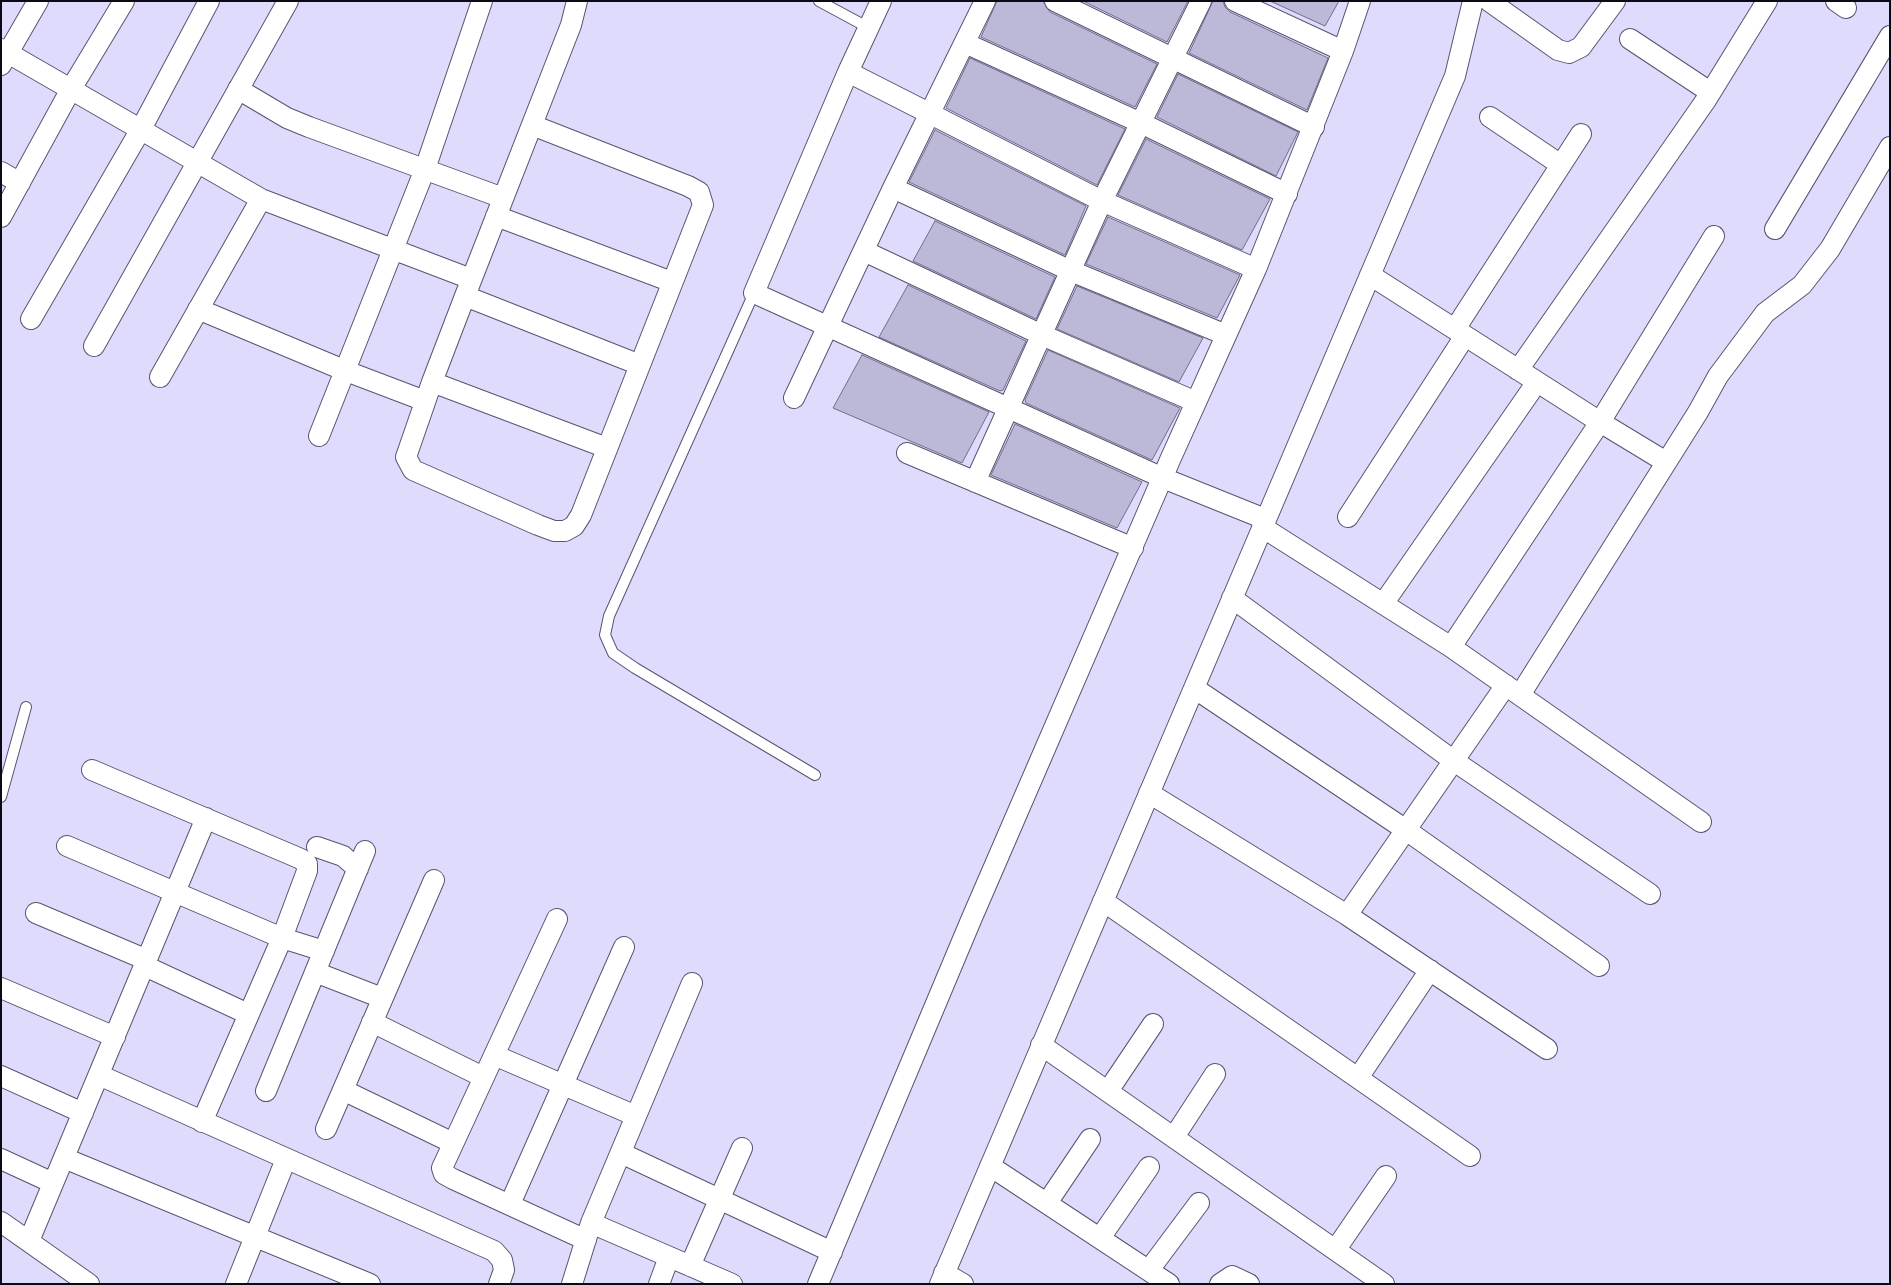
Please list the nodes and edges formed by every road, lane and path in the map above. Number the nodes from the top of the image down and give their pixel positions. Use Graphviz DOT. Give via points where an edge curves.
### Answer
graph roads {
  1 [pos="38,1"];
  2 [pos="124,1"];
  3 [pos="210,1"];
  4 [pos="288,1"];
  5 [pos="482,1"];
  6 [pos="577,1"];
  7 [pos="819,1"];
  8 [pos="881,1"];
  9 [pos="985,1"];
  10 [pos="1055,1"];
  11 [pos="1201,1"];
  12 [pos="1235,1"];
  13 [pos="1360,1"];
  14 [pos="1473,1"];
  15 [pos="1489,1"];
  16 [pos="1615,1"];
  17 [pos="1767,1"];
  18 [pos="869,28"];
  19 [pos="1890,36"];
  20 [pos="1630,39"];
  21 [pos="965,43"];
  22 [pos="1343,51"];
  23 [pos="4,55"];
  24 [pos="1173,59"];
  25 [pos="848,72"];
  26 [pos="71,89"];
  27 [pos="238,89"];
  28 [pos="1710,92"];
  29 [pos="931,113"];
  30 [pos="1490,117"];
  31 [pos="1141,123"];
  32 [pos="532,125"];
  33 [pos="1314,127"];
  34 [pos="141,129"];
  35 [pos="1581,134"];
  36 [pos="1890,147"];
  37 [pos="197,162"];
  38 [pos="1561,165"];
  39 [pos="425,169"];
  40 [pos="1,172"];
  41 [pos="20,183"];
  42 [pos="893,188"];
  43 [pos="1287,194"];
  44 [pos="261,199"];
  45 [pos="1102,201"];
  46 [pos="500,207"];
  47 [pos="1,217"];
  48 [pos="1776,229"];
  49 [pos="1714,236"];
  50 [pos="395,250"];
  51 [pos="864,251"];
  52 [pos="1256,269"];
  53 [pos="1071,271"];
  54 [pos="1370,275"];
  55 [pos="672,282"];
  56 [pos="468,288"];
  57 [pos="754,293"];
  58 [pos="198,309"];
  59 [pos="31,319"];
  60 [pos="828,325"];
  61 [pos="1460,333"];
  62 [pos="1042,335"];
  63 [pos="1226,335"];
  64 [pos="94,346"];
  65 [pos="640,365"];
  66 [pos="1518,370"];
  67 [pos="346,371"];
  68 [pos="160,377"];
  69 [pos="1537,382"];
  70 [pos="428,391"];
  71 [pos="794,398"];
  72 [pos="1196,402"];
  73 [pos="1010,408"];
  74 [pos="1600,422"];
  75 [pos="319,436"];
  76 [pos="607,448"];
  77 [pos="907,454"];
  78 [pos="1666,462"];
  79 [pos="1163,478"];
  80 [pos="975,482"];
  81 [pos="1348,517"];
  82 [pos="1263,523"];
  83 [pos="1132,548"];
  84 [pos="1232,598"];
  85 [pos="1383,604"];
  86 [pos="1452,647"];
  87 [pos="1194,688"];
  88 [pos="1513,690"];
  89 [pos="26,706"];
  90 [pos="1454,760"];
  91 [pos="92,770"];
  92 [pos="815,775"];
  93 [pos="1149,793"];
  94 [pos="1,797"];
  95 [pos="206,818"];
  96 [pos="1701,822"];
  97 [pos="1406,830"];
  98 [pos="67,846"];
  99 [pos="317,848"];
  100 [pos="434,880"];
  101 [pos="175,893"];
  102 [pos="1650,894"];
  103 [pos="1103,901"];
  104 [pos="36,913"];
  105 [pos="1347,915"];
  106 [pos="557,919"];
  107 [pos="282,938"];
  108 [pos="624,947"];
  109 [pos="324,951"];
  110 [pos="146,963"];
  111 [pos="1599,966"];
  112 [pos="1430,970"];
  113 [pos="315,972"];
  114 [pos="692,983"];
  115 [pos="1,988"];
  116 [pos="382,998"];
  117 [pos="248,1014"];
  118 [pos="372,1022"];
  119 [pos="1154,1024"];
  120 [pos="114,1037"];
  121 [pos="1041,1045"];
  122 [pos="1547,1049"];
  123 [pos="494,1055"];
  124 [pos="1215,1074"];
  125 [pos="99,1075"];
  126 [pos="1,1076"];
  127 [pos="483,1078"];
  128 [pos="1358,1078"];
  129 [pos="563,1085"];
  130 [pos="343,1090"];
  131 [pos="266,1091"];
  132 [pos="1108,1091"];
  133 [pos="82,1114"];
  134 [pos="636,1116"];
  135 [pos="202,1122"];
  136 [pos="326,1129"];
  137 [pos="1174,1137"];
  138 [pos="1090,1139"];
  139 [pos="453,1143"];
  140 [pos="742,1148"];
  141 [pos="621,1153"];
  142 [pos="1470,1156"];
  143 [pos="64,1158"];
  144 [pos="1,1159"];
  145 [pos="286,1159"];
  146 [pos="990,1166"];
  147 [pos="1149,1167"];
  148 [pos="1386,1176"];
  149 [pos="53,1183"];
  150 [pos="720,1200"];
  151 [pos="1200,1203"];
  152 [pos="510,1204"];
  153 [pos="1047,1204"];
  154 [pos="1,1222"];
  155 [pos="588,1232"];
  156 [pos="255,1237"];
  157 [pos="1100,1238"];
  158 [pos="29,1241"];
  159 [pos="1336,1249"];
  160 [pos="832,1252"];
  161 [pos="669,1257"];
  162 [pos="690,1266"];
  163 [pos="1149,1270"];
  164 [pos="327,1276"];
  165 [pos="942,1278"];
  166 [pos="90,1284"];
  167 [pos="236,1284"];
  168 [pos="370,1284"];
  169 [pos="499,1284"];
  170 [pos="572,1284"];
  171 [pos="659,1284"];
  172 [pos="732,1284"];
  173 [pos="818,1284"];
  174 [pos="963,1284"];
  175 [pos="1169,1284"];
  176 [pos="1220,1284"];
  177 [pos="1249,1284"];
  178 [pos="1384,1284"];
  1 -- 23 [label="street"];
  2 -- 26 [label="street"];
  3 -- 34 [label="street"];
  4 -- 27 [label="street"];
  5 -- 39 [label="street"];
  6 -- 32 [label="street" via="571,25"];
  7 -- 18 [label="lane"];
  8 -- 18 [label="street"];
  9 -- 21 [label="street"];
  10 -- 24 [label="street"];
  11 -- 24 [label="street"];
  12 -- 22 [label="street"];
  13 -- 22 [label="street"];
  14 -- 54 [label="street" via="1455,76"];
  15 -- 16 [label="street" via="1558,50 1569,53 1581,47"];
  17 -- 28 [label="street"];
  18 -- 25 [label="street"];
  19 -- 48 [label="street"];
  20 -- 28 [label="street"];
  21 -- 29 [label="street"];
  21 -- 31 [label="street"];
  22 -- 33 [label="street"];
  23 -- 26 [label="street"];
  24 -- 31 [label="street"];
  24 -- 33 [label="street"];
  25 -- 29 [label="street"];
  25 -- 57 [label="street"];
  26 -- 34 [label="street"];
  26 -- 41 [label="street"];
  27 -- 37 [label="street"];
  27 -- 39 [label="street" via="287,118"];
  28 -- 66 [label="street"];
  29 -- 42 [label="street"];
  29 -- 45 [label="street"];
  30 -- 38 [label="street"];
  31 -- 43 [label="street"];
  31 -- 45 [label="street"];
  32 -- 46 [label="street"];
  32 -- 55 [label="street" via="699,192 703,205"];
  33 -- 43 [label="street"];
  34 -- 37 [label="street"];
  34 -- 59 [label="street"];
  35 -- 38 [label="street"];
  36 -- 78 [label="street" via="1830,249 1802,285 1765,313 1744,339"];
  37 -- 44 [label="street"];
  37 -- 64 [label="street"];
  38 -- 61 [label="street"];
  39 -- 46 [label="street"];
  39 -- 50 [label="street"];
  40 -- 41 [label="street"];
  41 -- 47 [label="street"];
  42 -- 51 [label="street"];
  42 -- 53 [label="street"];
  43 -- 52 [label="street"];
  44 -- 50 [label="street"];
  44 -- 58 [label="street"];
  45 -- 52 [label="street"];
  45 -- 53 [label="street"];
  46 -- 55 [label="street"];
  46 -- 56 [label="street"];
  49 -- 74 [label="street"];
  50 -- 56 [label="street"];
  50 -- 67 [label="street"];
  51 -- 60 [label="street"];
  51 -- 62 [label="street"];
  52 -- 63 [label="street"];
  53 -- 62 [label="street"];
  53 -- 63 [label="street"];
  54 -- 61 [label="street"];
  54 -- 82 [label="street"];
  55 -- 65 [label="street"];
  56 -- 65 [label="street"];
  56 -- 70 [label="street"];
  57 -- 60 [label="street"];
  57 -- 92 [label="lane" via="609,616 605,636 613,653 635,668"];
  58 -- 67 [label="street"];
  58 -- 68 [label="street"];
  60 -- 71 [label="street"];
  60 -- 73 [label="street"];
  61 -- 66 [label="street"];
  61 -- 81 [label="street"];
  62 -- 72 [label="street"];
  62 -- 73 [label="street"];
  63 -- 72 [label="street"];
  65 -- 76 [label="street"];
  66 -- 69 [label="street"];
  67 -- 70 [label="street"];
  67 -- 75 [label="street"];
  69 -- 74 [label="street"];
  69 -- 85 [label="street"];
  70 -- 76 [label="street"];
  70 -- 76 [label="street" via="406,458 413,470 554,531 565,531 574,526"];
  72 -- 79 [label="street"];
  73 -- 79 [label="street"];
  73 -- 80 [label="street"];
  74 -- 78 [label="street"];
  74 -- 86 [label="street"];
  77 -- 80 [label="street"];
  78 -- 88 [label="street"];
  79 -- 82 [label="street"];
  79 -- 83 [label="street"];
  80 -- 83 [label="street"];
  82 -- 84 [label="street"];
  82 -- 85 [label="street"];
  83 -- 160 [label="street" via="970,920"];
  84 -- 87 [label="street"];
  84 -- 90 [label="street"];
  85 -- 86 [label="street"];
  86 -- 88 [label="street"];
  87 -- 93 [label="street"];
  87 -- 97 [label="street"];
  88 -- 90 [label="street"];
  88 -- 96 [label="street"];
  89 -- 94 [label="lane"];
  90 -- 97 [label="street"];
  90 -- 102 [label="street"];
  91 -- 95 [label="street"];
  93 -- 103 [label="street"];
  93 -- 105 [label="street"];
  95 -- 101 [label="street"];
  95 -- 107 [label="street" via="307,864 307,872"];
  97 -- 105 [label="street"];
  97 -- 111 [label="street"];
  98 -- 101 [label="street"];
  99 -- 109 [label="street" via="361,860"];
  100 -- 116 [label="street"];
  101 -- 107 [label="street"];
  101 -- 110 [label="street"];
  103 -- 121 [label="street"];
  103 -- 128 [label="street"];
  104 -- 110 [label="street"];
  105 -- 112 [label="street"];
  106 -- 123 [label="street"];
  107 -- 109 [label="street"];
  107 -- 117 [label="street"];
  108 -- 129 [label="street"];
  109 -- 113 [label="street"];
  110 -- 117 [label="street"];
  110 -- 120 [label="street"];
  112 -- 122 [label="street"];
  112 -- 128 [label="street"];
  113 -- 116 [label="street"];
  113 -- 131 [label="street"];
  114 -- 134 [label="street"];
  115 -- 120 [label="street"];
  116 -- 118 [label="street"];
  117 -- 135 [label="street"];
  118 -- 127 [label="street"];
  118 -- 130 [label="street"];
  119 -- 132 [label="street"];
  120 -- 125 [label="street"];
  121 -- 132 [label="street"];
  121 -- 146 [label="street"];
  123 -- 127 [label="street"];
  123 -- 129 [label="street"];
  124 -- 137 [label="street"];
  125 -- 133 [label="street"];
  125 -- 135 [label="street"];
  126 -- 133 [label="street"];
  127 -- 139 [label="street"];
  128 -- 142 [label="street"];
  129 -- 134 [label="street"];
  129 -- 152 [label="street"];
  130 -- 136 [label="street"];
  130 -- 139 [label="street"];
  132 -- 137 [label="street"];
  133 -- 143 [label="street"];
  134 -- 141 [label="street"];
  135 -- 145 [label="street"];
  137 -- 159 [label="street"];
  138 -- 153 [label="street"];
  139 -- 152 [label="street" via="442,1168 444,1174"];
  140 -- 150 [label="street"];
  141 -- 150 [label="street"];
  141 -- 155 [label="street"];
  143 -- 149 [label="street"];
  143 -- 156 [label="street"];
  144 -- 149 [label="street"];
  145 -- 156 [label="street"];
  145 -- 169 [label="street" via="494,1251 502,1260 504,1270"];
  146 -- 153 [label="street"];
  146 -- 165 [label="street"];
  147 -- 157 [label="street"];
  148 -- 159 [label="street"];
  149 -- 158 [label="street"];
  150 -- 160 [label="street"];
  150 -- 162 [label="street"];
  151 -- 163 [label="street"];
  152 -- 155 [label="street"];
  153 -- 157 [label="street"];
  154 -- 158 [label="street"];
  155 -- 161 [label="street"];
  155 -- 170 [label="street"];
  156 -- 164 [label="street"];
  156 -- 167 [label="street"];
  157 -- 163 [label="street"];
  158 -- 166 [label="street"];
  159 -- 178 [label="street"];
  160 -- 173 [label="street"];
  161 -- 162 [label="street"];
  161 -- 171 [label="street"];
  162 -- 172 [label="street"];
  163 -- 175 [label="street"];
  164 -- 168 [label="street"];
  165 -- 174 [label="street"];
  176 -- 177 [label="street" via="1232,1276"];
}
